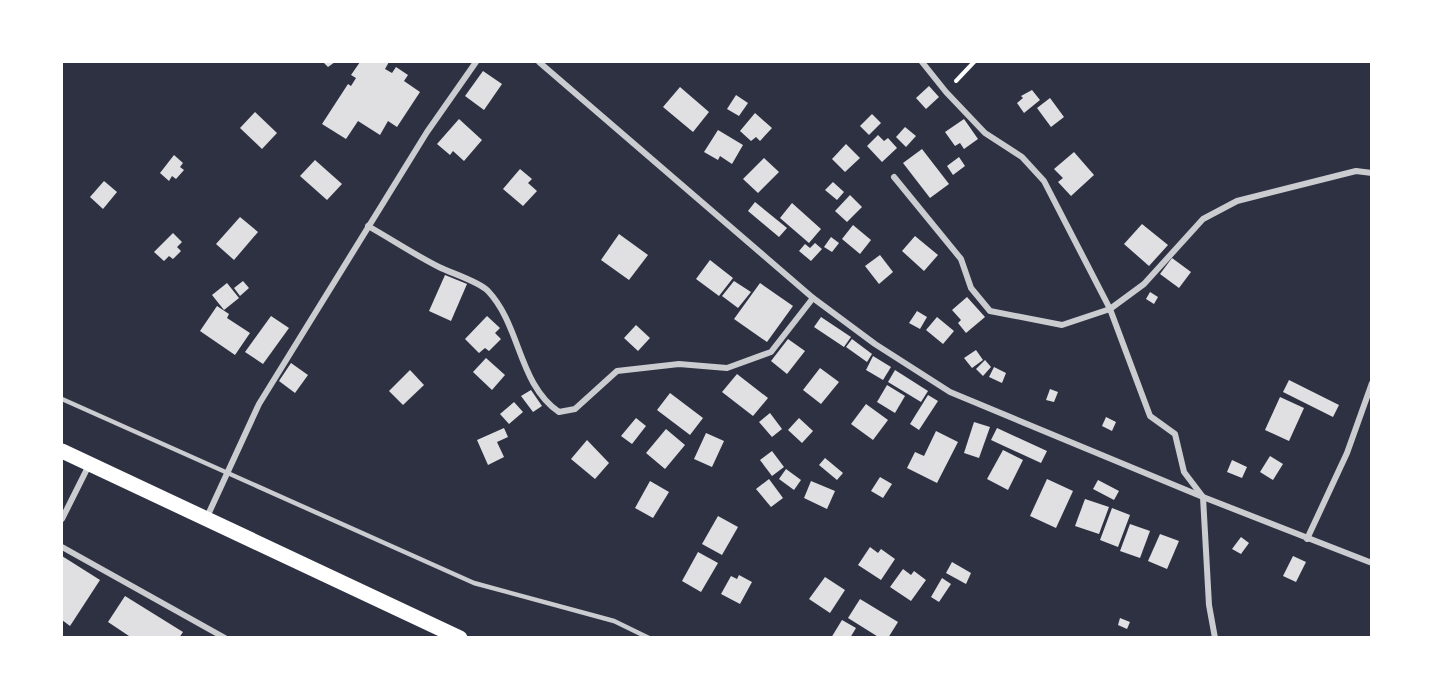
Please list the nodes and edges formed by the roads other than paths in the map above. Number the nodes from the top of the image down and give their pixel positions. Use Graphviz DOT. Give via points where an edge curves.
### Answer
graph roads {
  1 [pos="476,62"];
  2 [pos="539,62"];
  3 [pos="922,62"];
  4 [pos="1371,173"];
  5 [pos="894,177"];
  6 [pos="368,226"];
  7 [pos="813,298"];
  8 [pos="1110,309"];
  9 [pos="1371,383"];
  10 [pos="62,399"];
  11 [pos="62,452"];
  12 [pos="90,465"];
  13 [pos="227,475"];
  14 [pos="1203,497"];
  15 [pos="62,519"];
  16 [pos="205,520"];
  17 [pos="1307,539"];
  18 [pos="62,547"];
  19 [pos="1371,563"];
  20 [pos="225,638"];
  21 [pos="460,638"];
  22 [pos="649,638"];
  23 [pos="1215,638"];
  1 -- 6 [label="street"];
  2 -- 7 [label="street"];
  3 -- 8 [label="street" via="985,133 1022,157 1044,181"];
  4 -- 8 [label="street" via="1356,171 1237,201 1203,219 1144,284"];
  5 -- 8 [label="street" via="961,259 971,288 990,311 1062,325"];
  6 -- 7 [label="street" via="488,290 512,329 534,386 545,402 559,412 575,409 617,370 679,364 727,368 771,352"];
  6 -- 13 [label="street" via="259,404"];
  7 -- 14 [label="street" via="950,392"];
  8 -- 14 [label="street" via="1150,416 1174,434 1184,472"];
  9 -- 17 [label="street" via="1347,453"];
  10 -- 13 [label="lane"];
  11 -- 12 [label="main road"];
  12 -- 15 [label="street"];
  12 -- 16 [label="main road"];
  13 -- 16 [label="street"];
  13 -- 22 [label="lane" via="474,583 614,621"];
  14 -- 17 [label="street"];
  14 -- 23 [label="street" via="1209,605"];
  16 -- 21 [label="main road"];
  17 -- 19 [label="street"];
  18 -- 20 [label="street"];
}
